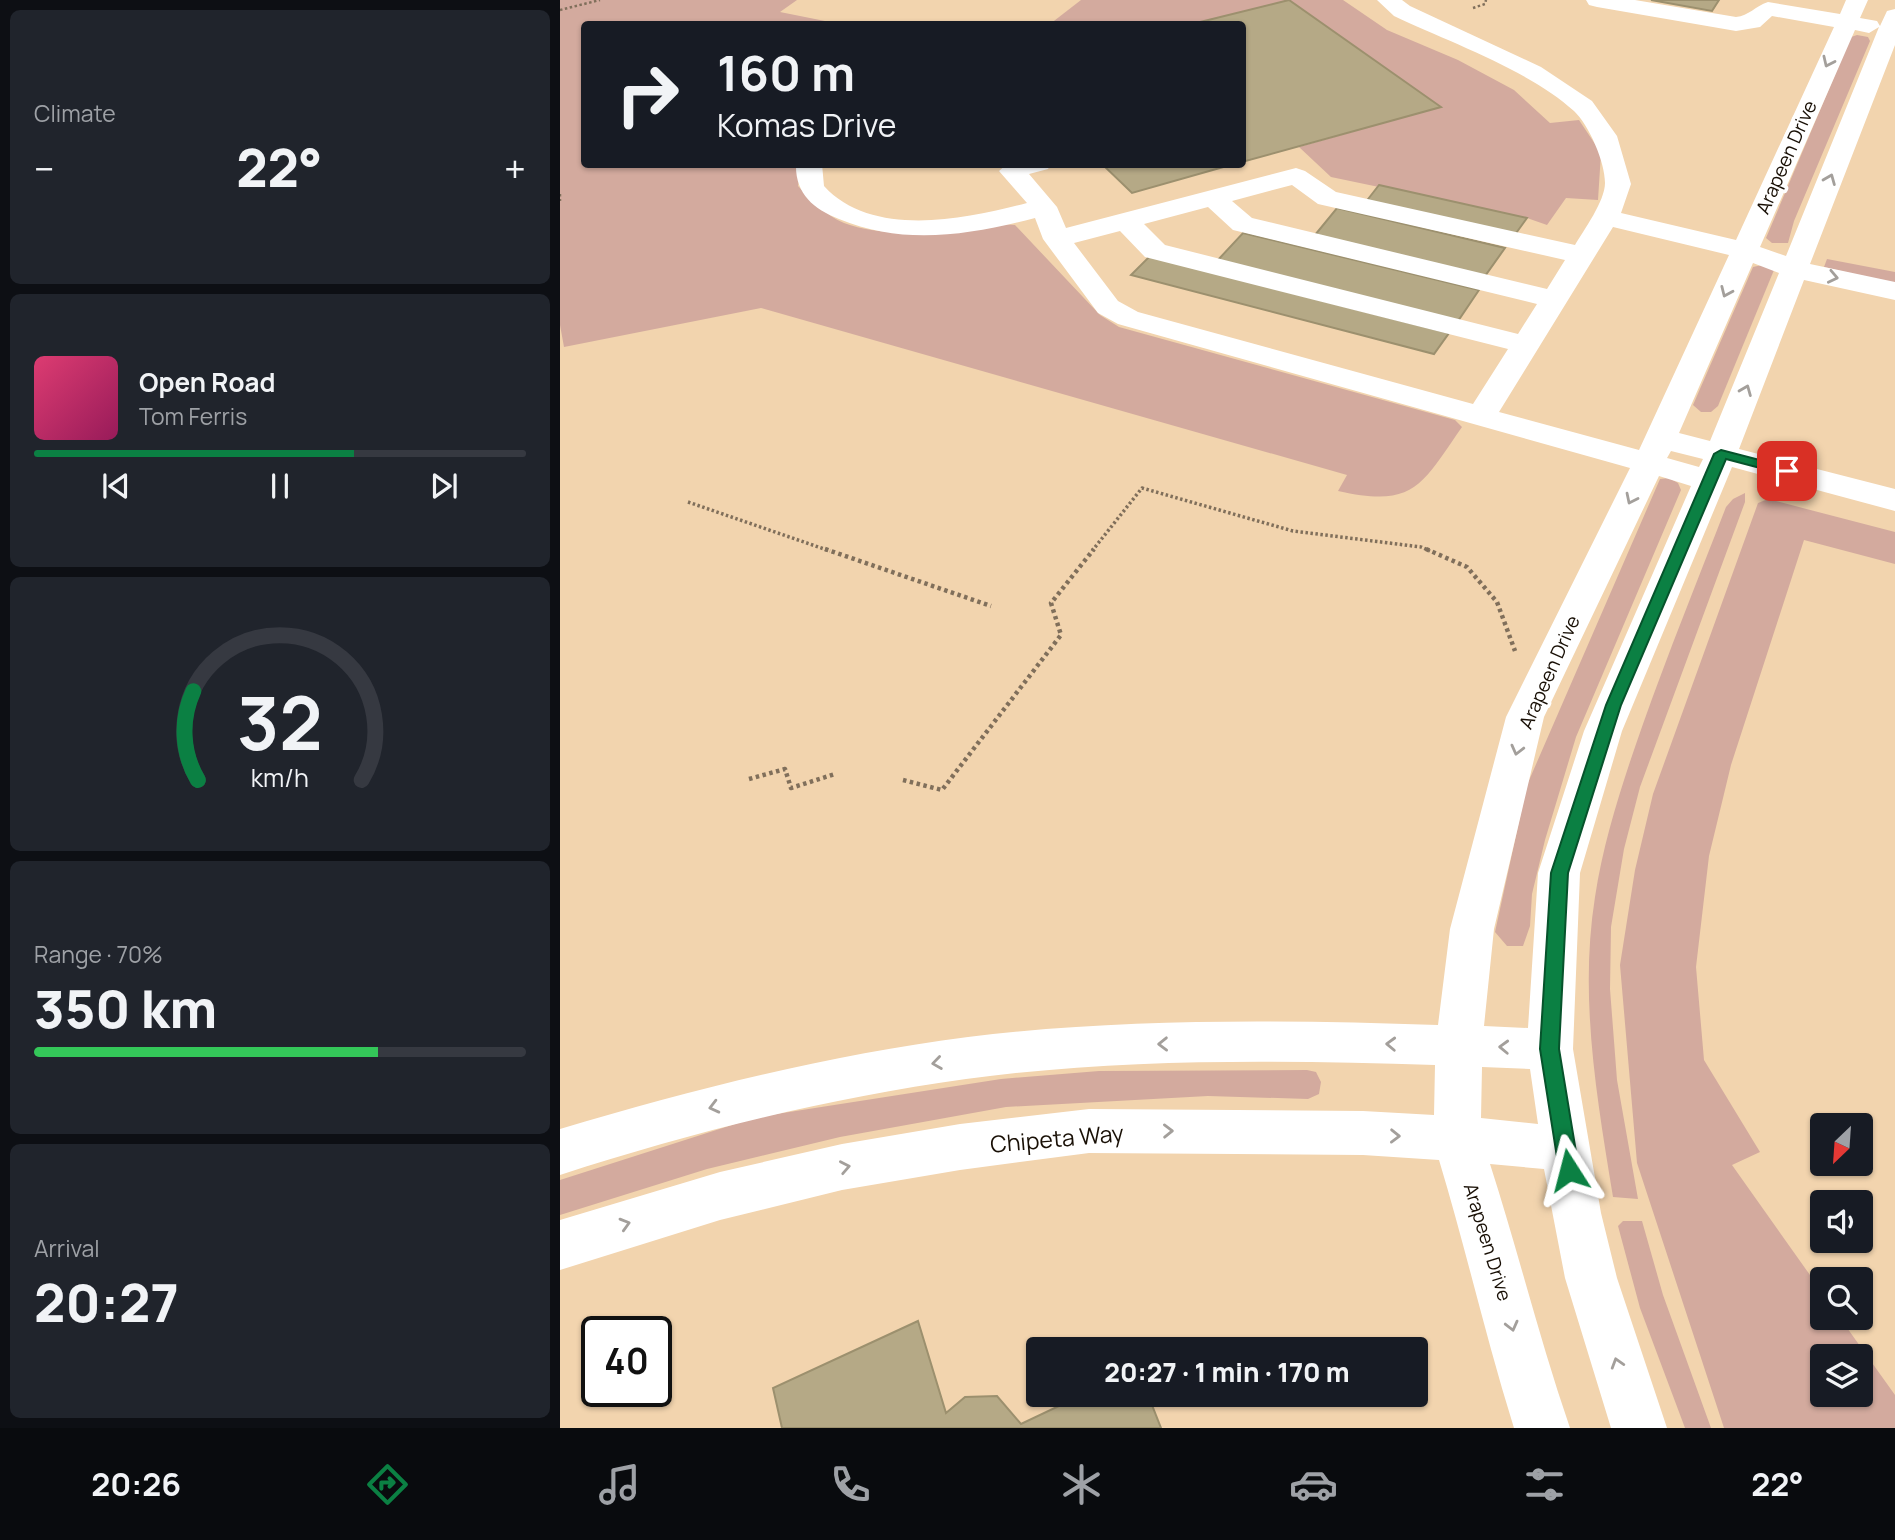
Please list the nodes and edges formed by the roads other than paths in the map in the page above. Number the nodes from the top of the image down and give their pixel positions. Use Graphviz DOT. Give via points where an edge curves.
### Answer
graph roads {
  1 [pos="1388,0"];
  2 [pos="1597,0"];
  3 [pos="1852,11"];
  4 [pos="1892,23"];
  5 [pos="809,168"];
  6 [pos="1024,168"];
  7 [pos="1214,199"];
  8 [pos="1044,206"];
  9 [pos="1606,217"];
  10 [pos="1127,222"];
  11 [pos="1057,239"];
  12 [pos="1745,251"];
  13 [pos="1582,255"];
  14 [pos="1798,258"];
  15 [pos="1895,268"];
  16 [pos="1895,291"];
  17 [pos="1554,299"];
  18 [pos="1526,345"];
  19 [pos="1481,416"];
  20 [pos="1654,451"];
  21 [pos="1715,467"];
  22 [pos="1895,500"];
  23 [pos="1459,1046"];
  24 [pos="1550,1049"];
  25 [pos="1457,1138"];
  26 [pos="1566,1149"];
  27 [pos="560,1152"];
  28 [pos="560,1245"];
  29 [pos="1542,1428"];
  30 [pos="1639,1428"];
  1 -- 9 [label="street" via="1402,11 1533,72 1583,106 1605,135 1618,184"];
  2 -- 3 [label="street" via="1725,23 1752,22 1768,9"];
  3 -- 4 [label="street"];
  3 -- 12 [label="street, Arapeen Drive, one-way"];
  14 -- 4 [label="street, one-way"];
  5 -- 8 [label="street" via="810,185 826,204 857,219 893,226 936,228 978,223"];
  6 -- 8 [label="street" via="1012,171"];
  7 -- 10 [label="street"];
  7 -- 13 [label="street" via="1296,176 1327,198"];
  7 -- 17 [label="street" via="1243,224"];
  8 -- 11 [label="street"];
  9 -- 12 [label="street"];
  9 -- 13 [label="street"];
  10 -- 11 [label="street"];
  10 -- 18 [label="street" via="1155,251"];
  11 -- 19 [label="street" via="1108,307 1128,318"];
  12 -- 14 [label="street"];
  12 -- 20 [label="street, Arapeen Drive, one-way"];
  13 -- 17 [label="street"];
  14 -- 15 [label="street"];
  14 -- 16 [label="street, one-way"];
  21 -- 14 [label="street, one-way"];
  17 -- 18 [label="street"];
  18 -- 19 [label="street"];
  19 -- 20 [label="street"];
  20 -- 21 [label="street"];
  20 -- 23 [label="street, Arapeen Drive, one-way" via="1525,717 1472,929"];
  21 -- 22 [label="street"];
  21 -- 24 [label="street" via="1603,731 1559,873"];
  24 -- 23 [label="street, one-way"];
  23 -- 25 [label="street, Arapeen Drive"];
  23 -- 27 [label="street, one-way" via="1154,1044 970,1058 788,1089"];
  24 -- 26 [label="street"];
  25 -- 26 [label="street, Chipeta Way"];
  28 -- 25 [label="street, Chipeta Way, one-way" via="720,1196 842,1167 960,1146 1089,1131 1239,1130"];
  25 -- 29 [label="street, Arapeen Drive, one-way"];
  30 -- 26 [label="street, one-way" via="1591,1278"];
}
